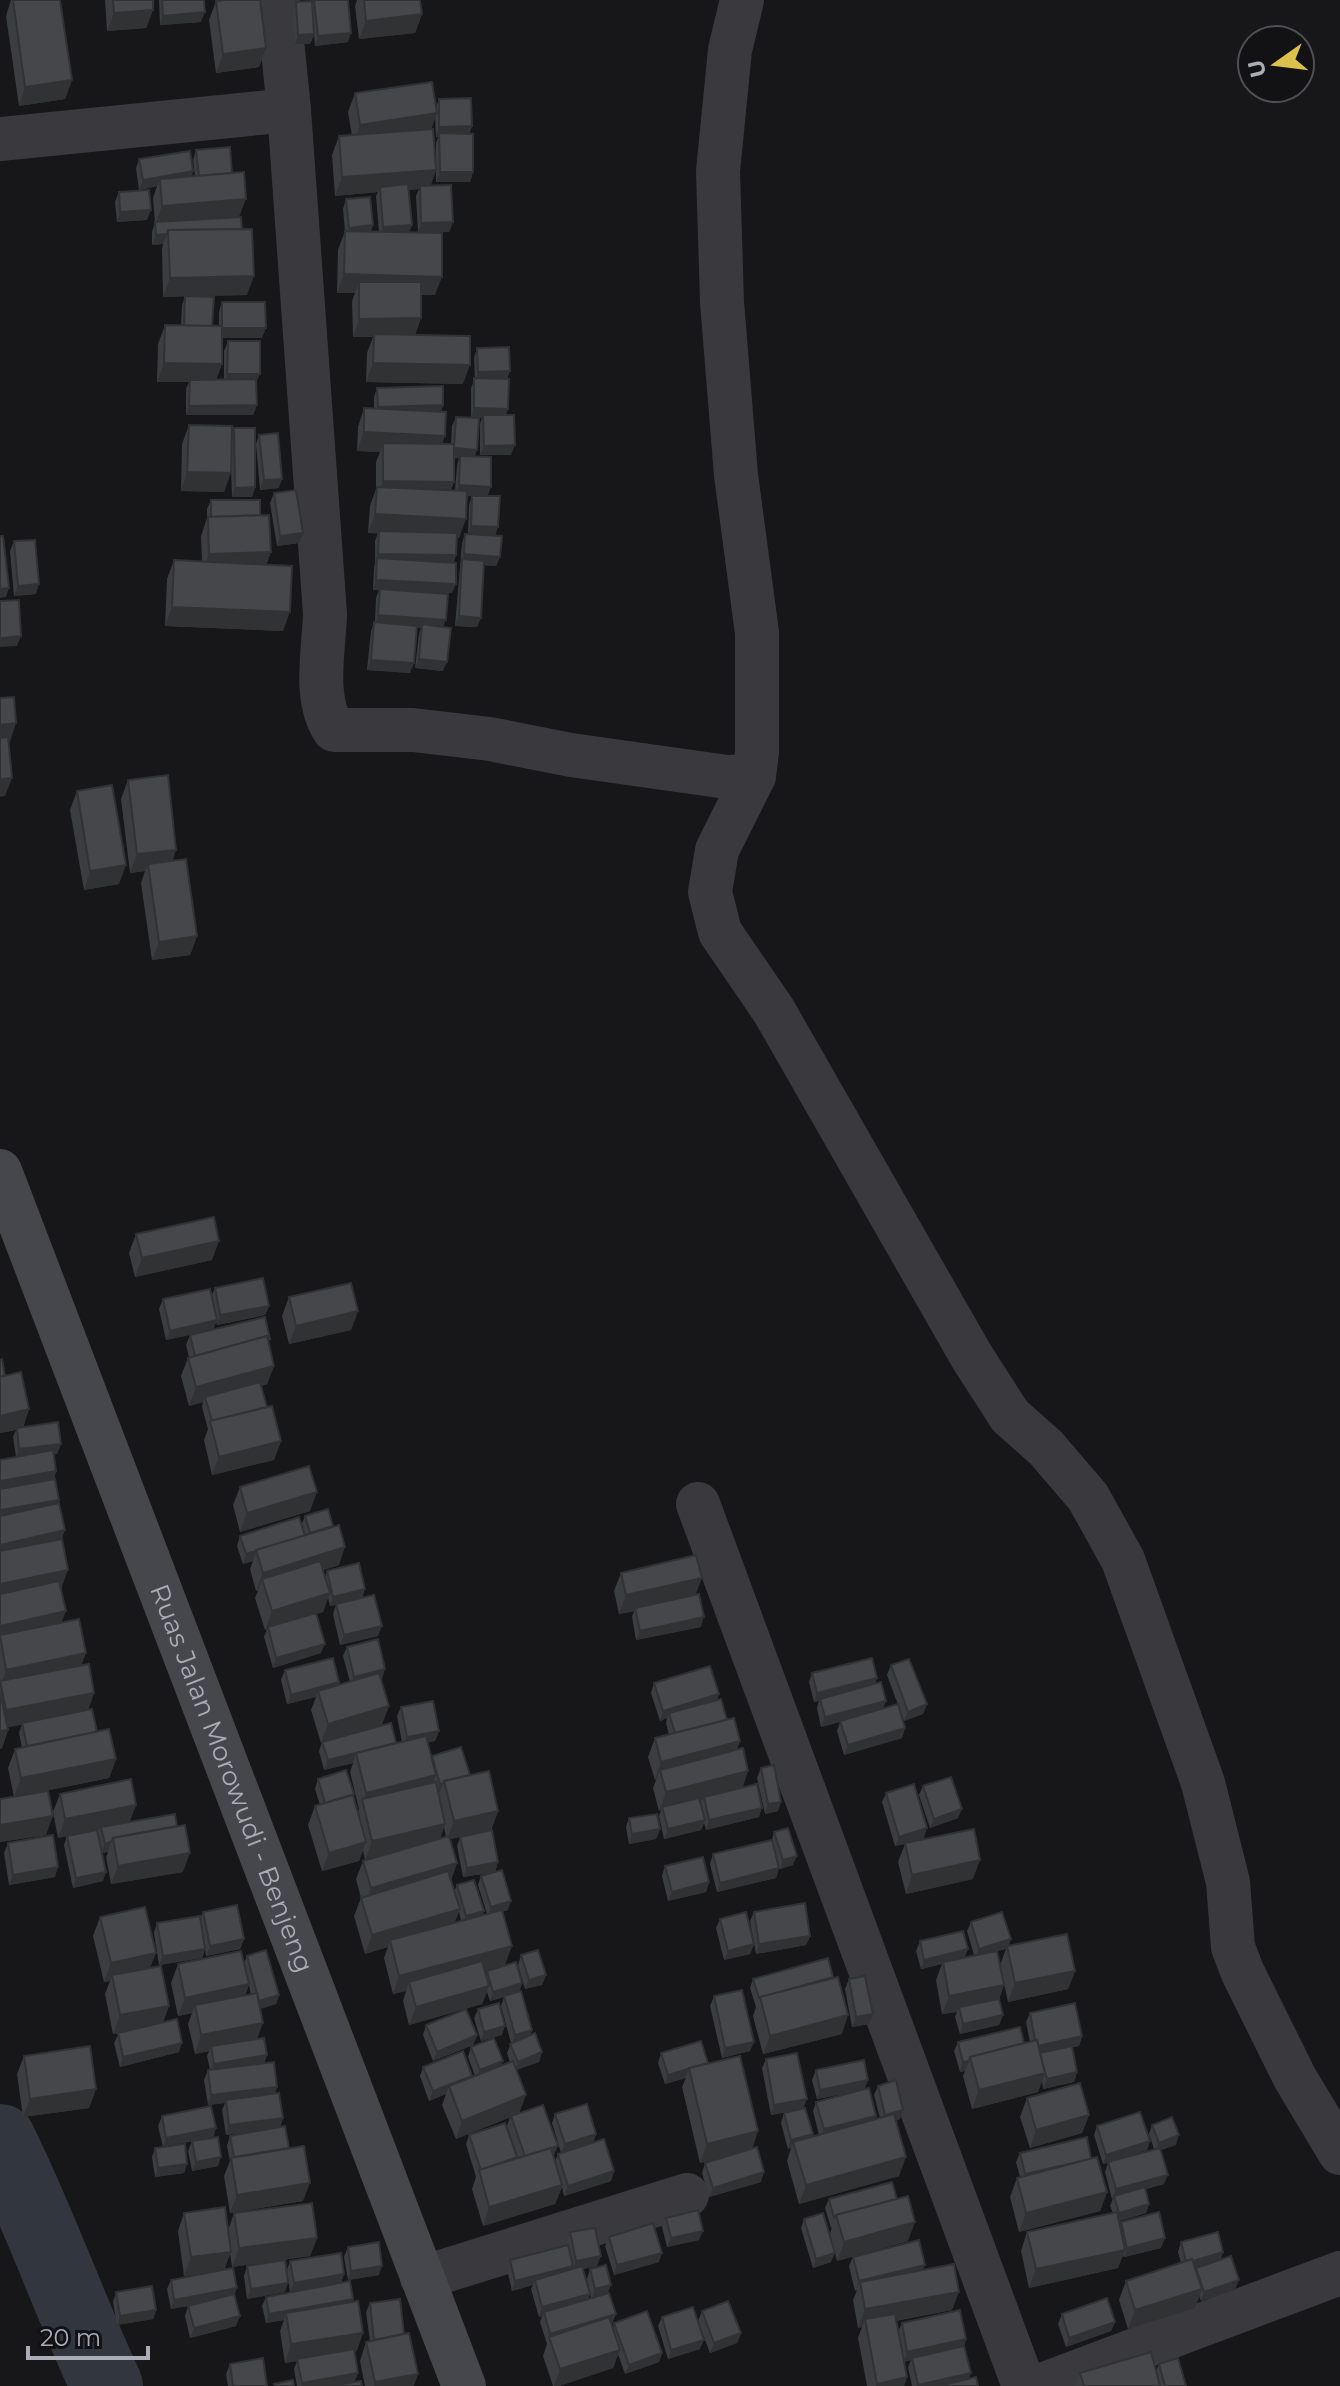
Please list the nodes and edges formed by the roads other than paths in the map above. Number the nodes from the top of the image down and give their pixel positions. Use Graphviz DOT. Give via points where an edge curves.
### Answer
graph roads {
  1 [pos="278,0"];
  2 [pos="742,0"];
  3 [pos="289,110"];
  4 [pos="0,139"];
  5 [pos="754,776"];
  6 [pos="0,1171"];
  7 [pos="698,1504"];
  8 [pos="1340,2153"];
  9 [pos="687,2195"];
  10 [pos="1340,2273"];
  11 [pos="422,2278"];
  12 [pos="464,2386"];
  13 [pos="1024,2386"];
  14 [pos="1039,2386"];
  1 -- 3 [label="street"];
  2 -- 5 [label="street" via="730,50 718,171 735,459 757,633"];
  3 -- 4 [label="street"];
  3 -- 5 [label="street" via="325,614 324,716 334,730 413,730 727,777"];
  5 -- 8 [label="street" via="717,850 710,892 720,932 774,1011 972,1357 1010,1416 1088,1497 1123,1560 1203,1783 1228,1882 1233,1947 1295,2078"];
  6 -- 11 [label="main road, Ruas Jalan Morowudi - Benjeng"];
  7 -- 13 [label="street"];
  9 -- 11 [label="street"];
  10 -- 14 [label="street"];
  11 -- 12 [label="main road, Ruas Jalan Morowudi - Benjeng"];
}
